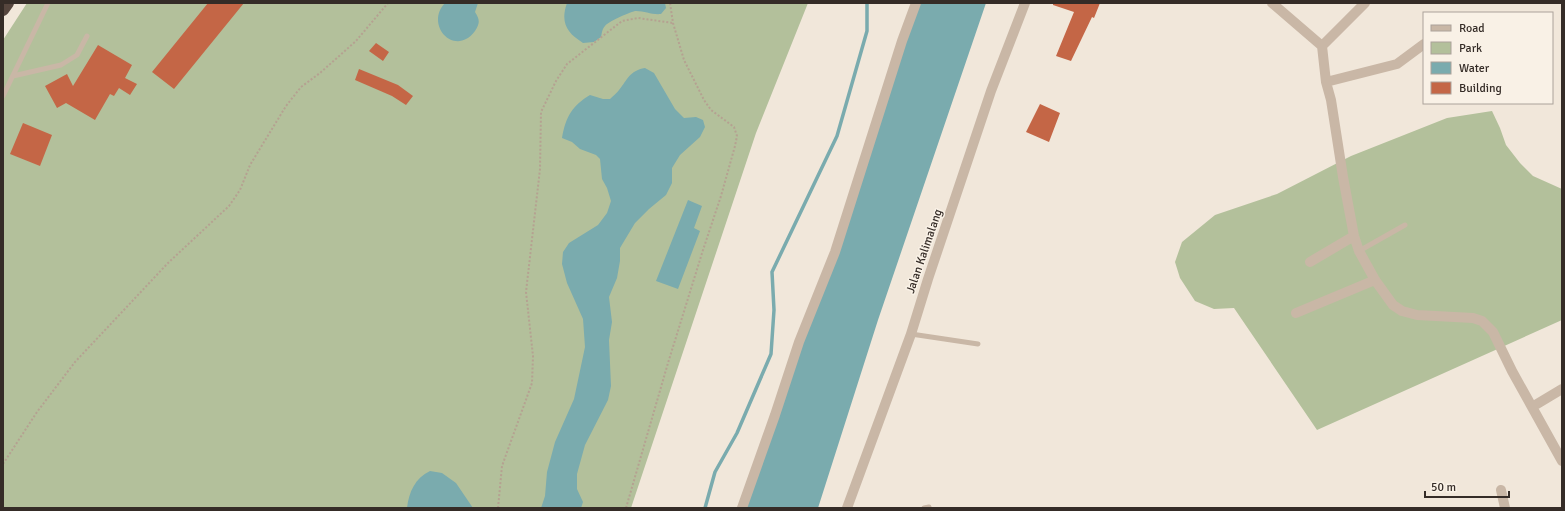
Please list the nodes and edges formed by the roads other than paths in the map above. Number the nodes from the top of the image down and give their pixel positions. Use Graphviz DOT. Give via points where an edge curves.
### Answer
graph roads {
  1 [pos="8,3"];
  2 [pos="48,3"];
  3 [pos="916,3"];
  4 [pos="1025,3"];
  5 [pos="1272,3"];
  6 [pos="1365,3"];
  7 [pos="3,10"];
  8 [pos="88,36"];
  9 [pos="1423,45"];
  10 [pos="1322,46"];
  11 [pos="13,76"];
  12 [pos="1326,82"];
  13 [pos="3,96"];
  14 [pos="1405,225"];
  15 [pos="1354,236"];
  16 [pos="1359,251"];
  17 [pos="1310,262"];
  18 [pos="1375,280"];
  19 [pos="1296,313"];
  20 [pos="911,334"];
  21 [pos="978,344"];
  22 [pos="1562,389"];
  23 [pos="1532,407"];
  24 [pos="1562,461"];
  25 [pos="1501,490"];
  26 [pos="742,508"];
  27 [pos="847,508"];
  28 [pos="1505,508"];
  1 -- 7 [label="highway"];
  2 -- 11 [label="lane"];
  3 -- 26 [label="street" via="834,252 799,342"];
  4 -- 20 [label="street, Jalan Kalimalang" via="991,91"];
  5 -- 10 [label="street"];
  6 -- 10 [label="street"];
  8 -- 11 [label="lane" via="77,55 61,65"];
  9 -- 12 [label="street" via="1397,64"];
  10 -- 12 [label="street"];
  11 -- 13 [label="lane"];
  12 -- 15 [label="street"];
  14 -- 16 [label="lane"];
  15 -- 16 [label="street"];
  15 -- 17 [label="street"];
  16 -- 18 [label="street"];
  18 -- 19 [label="street"];
  18 -- 23 [label="street" via="1393,305 1402,311 1416,315 1474,318 1482,321 1493,332"];
  20 -- 21 [label="lane"];
  20 -- 27 [label="street, Jalan Kalimalang"];
  22 -- 23 [label="street"];
  23 -- 24 [label="street"];
  25 -- 28 [label="street"];
}
